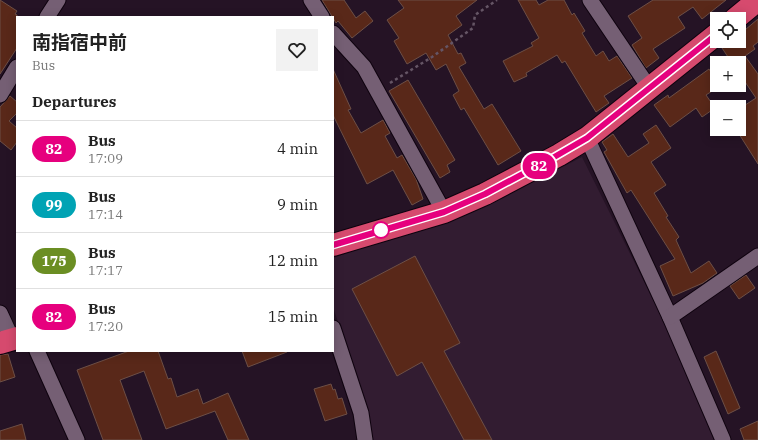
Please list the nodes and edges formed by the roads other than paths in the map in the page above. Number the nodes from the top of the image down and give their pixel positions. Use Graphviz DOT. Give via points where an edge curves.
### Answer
graph roads {
  1 [pos="58,0"];
  2 [pos="311,0"];
  3 [pos="590,0"];
  4 [pos="758,0"];
  5 [pos="743,12"];
  6 [pos="48,16"];
  7 [pos="321,16"];
  8 [pos="334,34"];
  9 [pos="710,40"];
  10 [pos="16,69"];
  11 [pos="650,89"];
  12 [pos="0,95"];
  13 [pos="587,138"];
  14 [pos="444,212"];
  15 [pos="334,245"];
  16 [pos="758,256"];
  17 [pos="0,313"];
  18 [pos="670,316"];
  19 [pos="334,331"];
  20 [pos="10,340"];
  21 [pos="36,352"];
  22 [pos="77,440"];
  23 [pos="365,440"];
  24 [pos="723,440"];
  1 -- 6 [label="street"];
  2 -- 7 [label="street"];
  3 -- 11 [label="street"];
  4 -- 5 [label="highway"];
  8 -- 14 [label="street" via="364,67"];
  9 -- 11 [label="highway"];
  10 -- 12 [label="street"];
  11 -- 13 [label="highway"];
  13 -- 14 [label="highway" via="524,174"];
  13 -- 18 [label="street"];
  14 -- 15 [label="highway"];
  16 -- 18 [label="street"];
  17 -- 20 [label="street"];
  18 -- 24 [label="street"];
  19 -- 23 [label="street" via="361,413"];
  21 -- 22 [label="street"];
}
